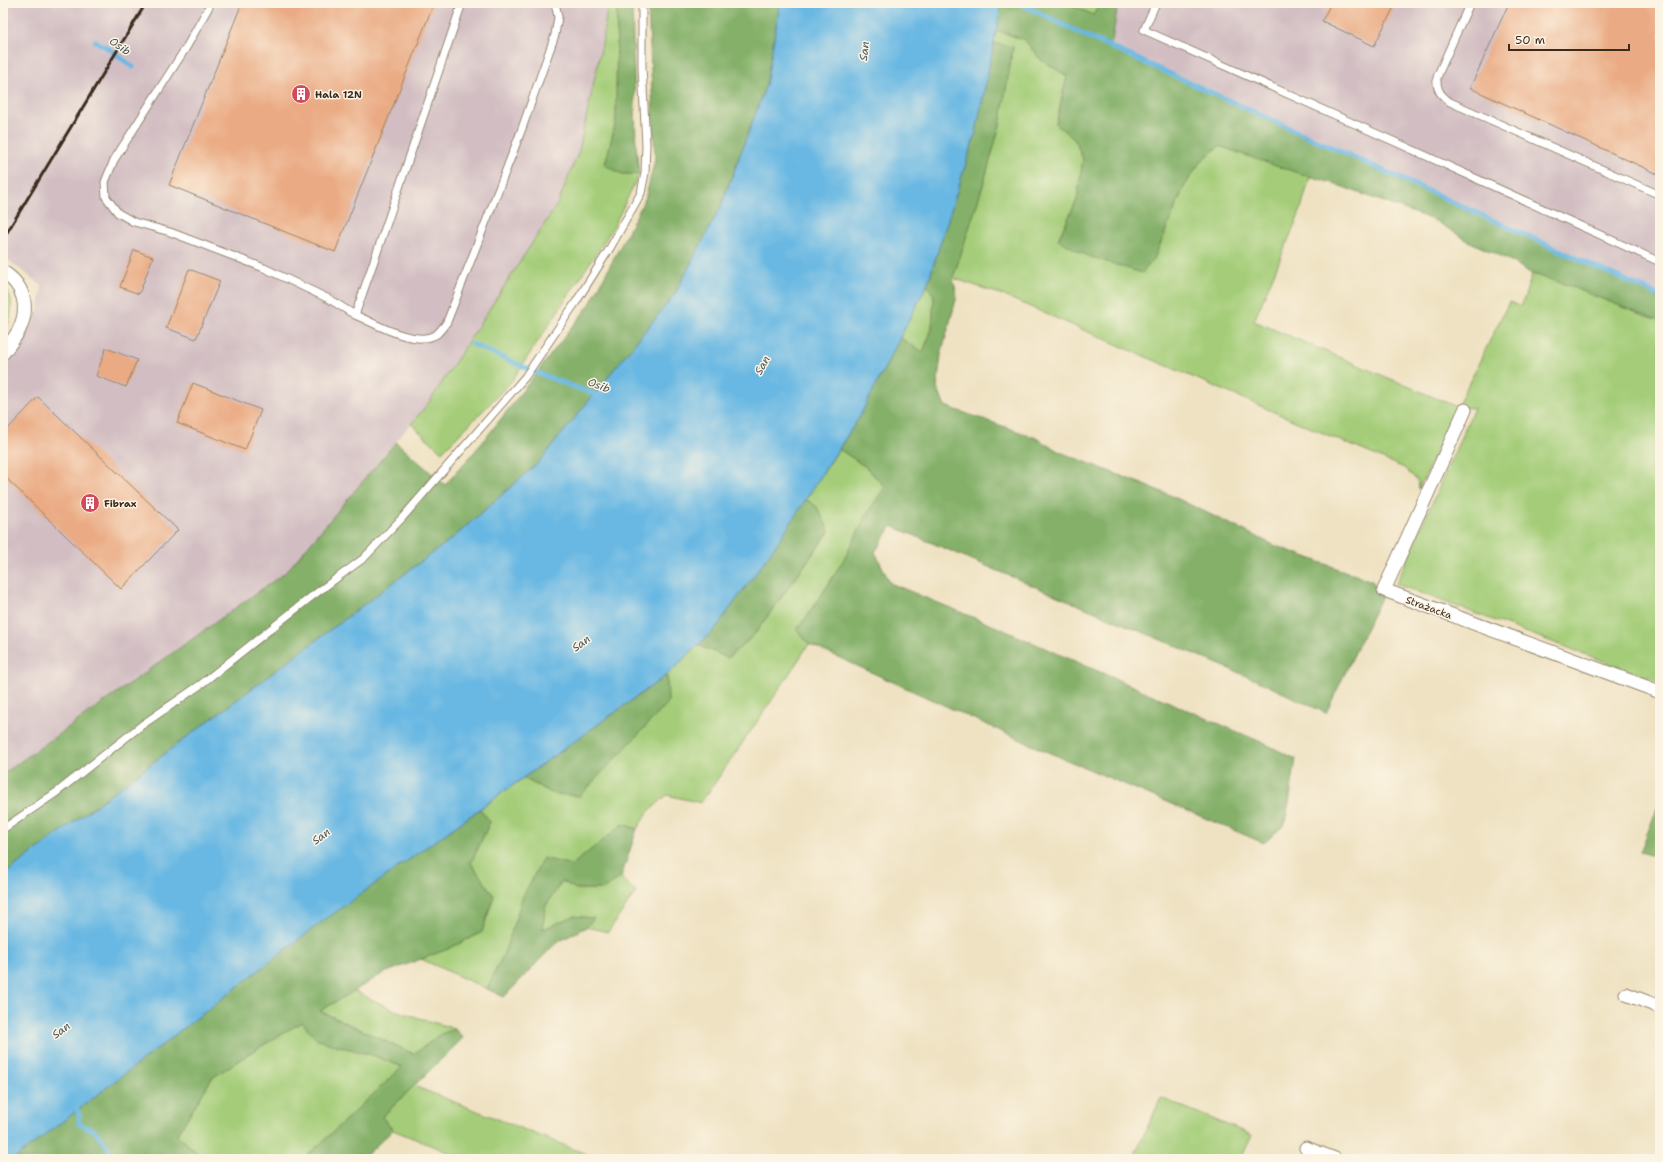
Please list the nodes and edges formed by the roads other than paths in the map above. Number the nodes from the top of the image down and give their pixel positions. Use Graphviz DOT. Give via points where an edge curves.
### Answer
graph roads {
  1 [pos="211,3"];
  2 [pos="462,3"];
  3 [pos="554,3"];
  4 [pos="642,3"];
  5 [pos="1156,3"];
  6 [pos="1470,3"];
  7 [pos="1660,195"];
  8 [pos="1660,262"];
  9 [pos="3,272"];
  10 [pos="355,315"];
  11 [pos="3,353"];
  12 [pos="1465,410"];
  13 [pos="1660,692"];
  14 [pos="3,829"];
  15 [pos="1626,994"];
  16 [pos="1660,1007"];
  17 [pos="1306,1148"];
  18 [pos="1335,1159"];
  1 -- 10 [label="lane" via="187,46 114,160 104,182 106,197 118,213 134,222 170,232 264,268 329,299"];
  2 -- 10 [label="lane"];
  3 -- 10 [label="lane" via="558,17 555,35 520,134 447,322 437,334 424,338 408,337"];
  4 -- 14 [label="lane" via="646,173 640,193 606,254 525,377 364,558 200,685"];
  5 -- 8 [label="lane" via="1144,30"];
  6 -- 7 [label="lane" via="1437,77 1436,87 1441,96"];
  9 -- 11 [label="street" via="20,288 25,302 25,313 19,330"];
  12 -- 13 [label="street, Strażacka" via="1384,590"];
  15 -- 16 [label="street"];
  17 -- 18 [label="street"];
}
